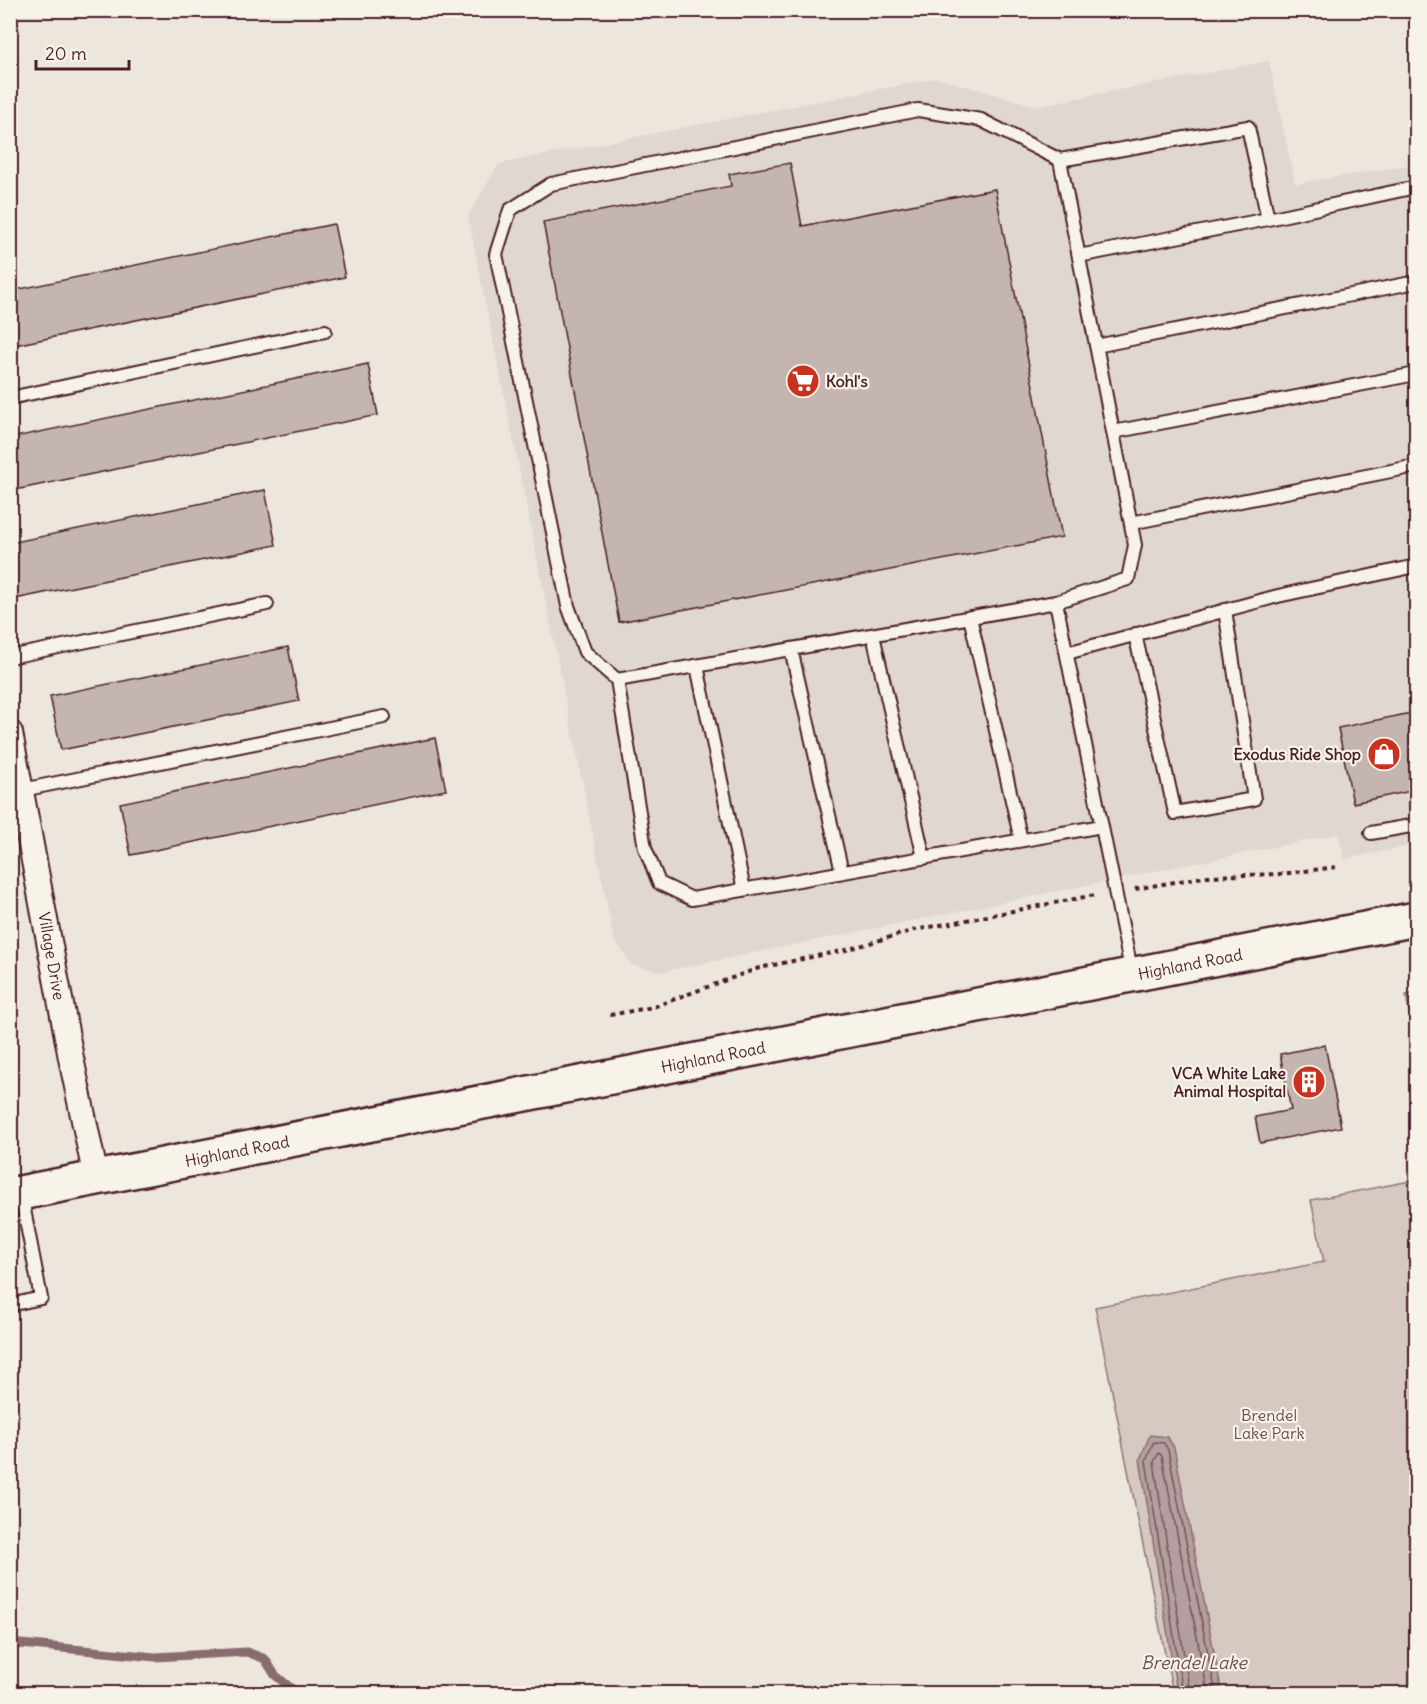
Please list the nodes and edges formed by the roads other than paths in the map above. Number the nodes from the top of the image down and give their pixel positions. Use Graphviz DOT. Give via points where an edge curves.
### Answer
graph roads {
  1 [pos="1060,160"];
  2 [pos="1416,187"];
  3 [pos="1268,219"];
  4 [pos="1079,256"];
  5 [pos="1416,282"];
  6 [pos="325,331"];
  7 [pos="1096,346"];
  8 [pos="1416,374"];
  9 [pos="10,398"];
  10 [pos="1113,432"];
  11 [pos="1416,466"];
  12 [pos="1131,523"];
  13 [pos="1416,566"];
  14 [pos="1056,602"];
  15 [pos="267,604"];
  16 [pos="1225,610"];
  17 [pos="970,617"];
  18 [pos="1135,634"];
  19 [pos="873,635"];
  20 [pos="792,649"];
  21 [pos="1067,653"];
  22 [pos="10,657"];
  23 [pos="697,666"];
  24 [pos="617,680"];
  25 [pos="384,717"];
  26 [pos="10,733"];
  27 [pos="22,790"];
  28 [pos="1416,825"];
  29 [pos="1102,826"];
  30 [pos="1371,833"];
  31 [pos="1021,840"];
  32 [pos="924,858"];
  33 [pos="842,872"];
  34 [pos="744,890"];
  35 [pos="1416,919"];
  36 [pos="1132,975"];
  37 [pos="96,1178"];
  38 [pos="16,1194"];
  39 [pos="10,1305"];
  1 -- 3 [label="lane" via="1248,126"];
  1 -- 4 [label="lane"];
  1 -- 24 [label="lane" via="981,120 918,110 551,184 510,210 496,254 568,606 585,652"];
  2 -- 3 [label="lane"];
  3 -- 4 [label="lane"];
  4 -- 7 [label="lane"];
  5 -- 7 [label="lane"];
  6 -- 9 [label="lane"];
  7 -- 10 [label="lane"];
  8 -- 10 [label="lane"];
  10 -- 12 [label="lane"];
  11 -- 12 [label="lane"];
  12 -- 14 [label="lane" via="1135,545 1128,579"];
  13 -- 16 [label="lane"];
  14 -- 17 [label="lane"];
  14 -- 21 [label="lane"];
  15 -- 22 [label="lane"];
  16 -- 18 [label="lane"];
  16 -- 18 [label="lane" via="1254,799 1175,813"];
  17 -- 19 [label="lane"];
  17 -- 31 [label="lane"];
  18 -- 21 [label="lane"];
  19 -- 20 [label="lane"];
  19 -- 32 [label="lane"];
  20 -- 23 [label="lane"];
  20 -- 33 [label="lane"];
  21 -- 29 [label="lane"];
  23 -- 24 [label="lane"];
  23 -- 34 [label="lane"];
  24 -- 34 [label="lane" via="645,848 659,882 692,899"];
  25 -- 27 [label="lane"];
  26 -- 27 [label="street, Village Drive"];
  27 -- 37 [label="street, Village Drive" via="70,1058"];
  28 -- 30 [label="lane"];
  29 -- 31 [label="lane"];
  29 -- 36 [label="lane"];
  31 -- 32 [label="lane"];
  32 -- 33 [label="lane"];
  33 -- 34 [label="lane"];
  35 -- 36 [label="highway, Highland Road"];
  36 -- 37 [label="highway, Highland Road"];
  37 -- 38 [label="highway, Highland Road"];
  38 -- 39 [label="lane" via="41,1298"];
}
